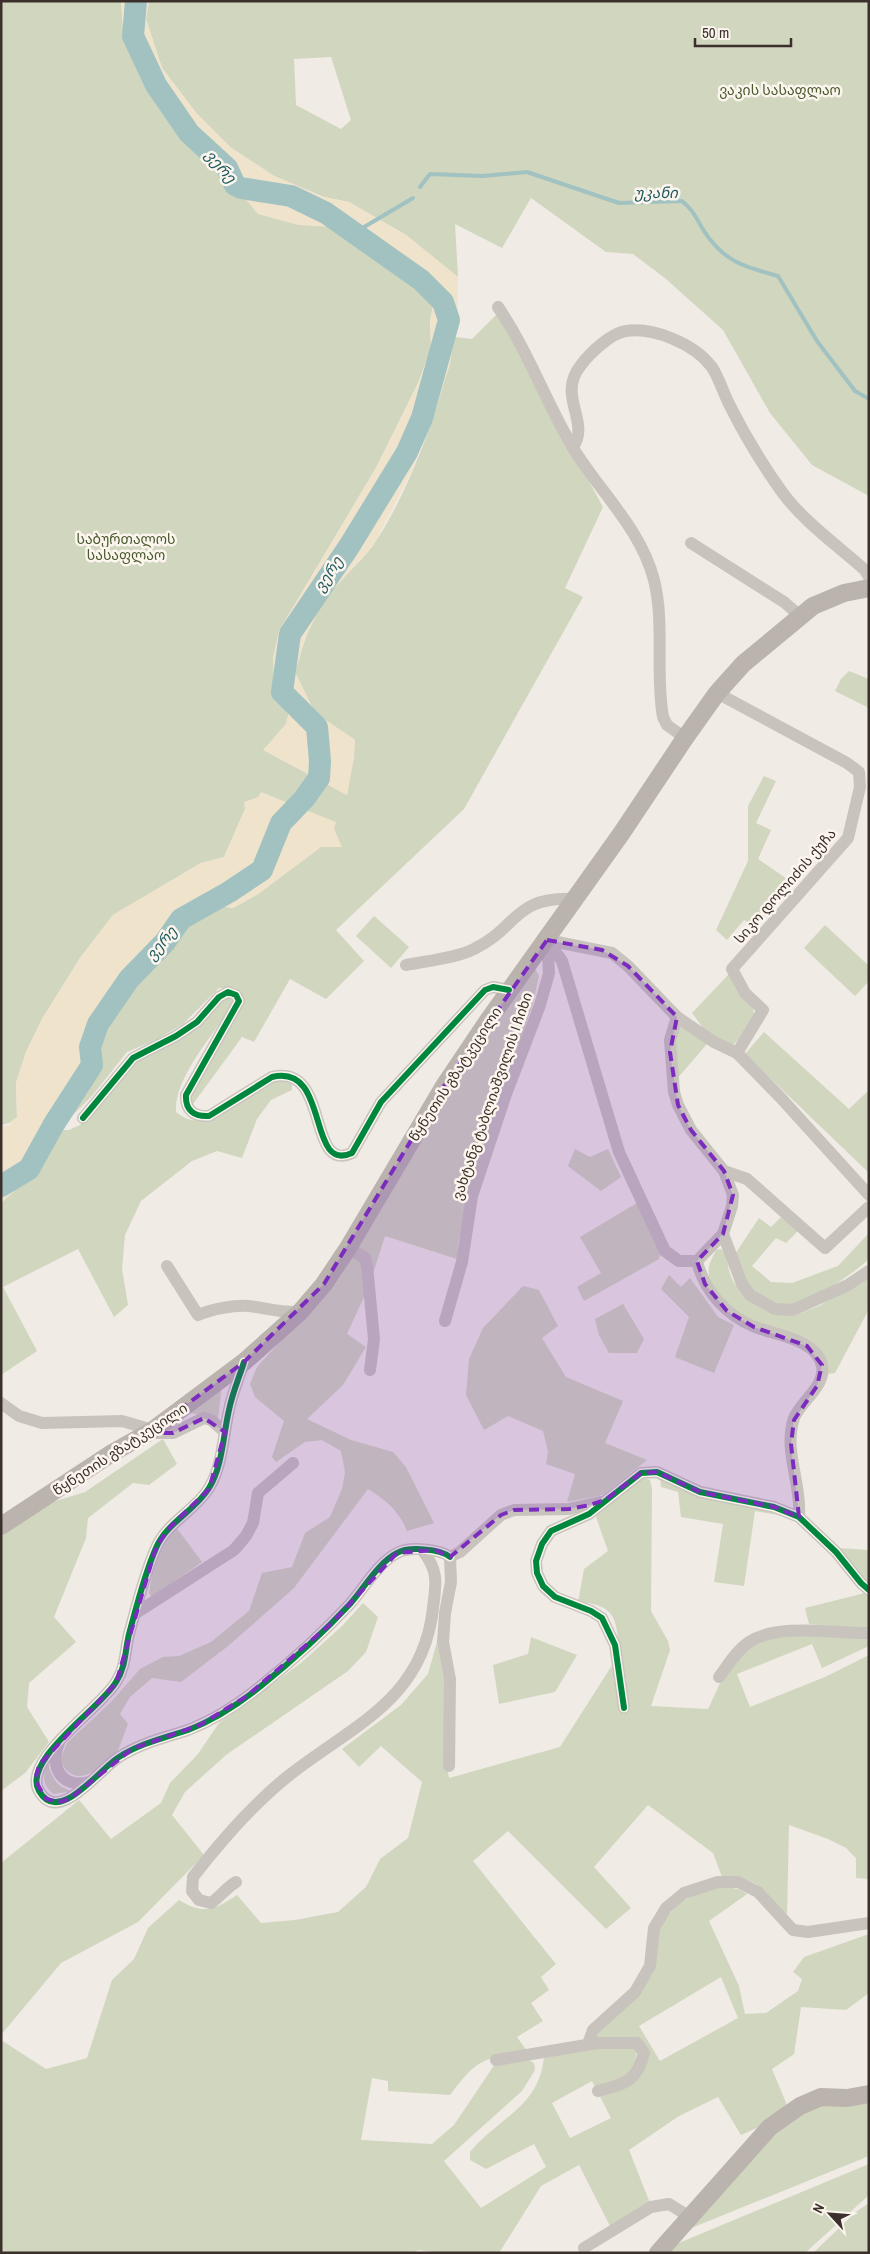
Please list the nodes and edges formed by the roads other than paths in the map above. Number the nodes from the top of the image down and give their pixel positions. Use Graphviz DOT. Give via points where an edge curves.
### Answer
graph roads {
  1 [pos="498,307"];
  2 [pos="573,447"];
  3 [pos="690,543"];
  4 [pos="869,577"];
  5 [pos="869,588"];
  6 [pos="800,616"];
  7 [pos="717,693"];
  8 [pos="685,738"];
  9 [pos="575,900"];
  10 [pos="547,940"];
  11 [pos="406,965"];
  12 [pos="509,990"];
  13 [pos="677,1017"];
  14 [pos="737,1053"];
  15 [pos="83,1118"];
  16 [pos="724,1171"];
  17 [pos="869,1195"];
  18 [pos="869,1207"];
  19 [pos="723,1234"];
  20 [pos="348,1248"];
  21 [pos="696,1261"];
  22 [pos="167,1266"];
  23 [pos="869,1271"];
  24 [pos="300,1312"];
  25 [pos="445,1321"];
  26 [pos="244,1362"];
  27 [pos="370,1370"];
  28 [pos="1,1403"];
  29 [pos="151,1431"];
  30 [pos="225,1432"];
  31 [pos="293,1463"];
  32 [pos="605,1500"];
  33 [pos="799,1517"];
  34 [pos="1,1526"];
  35 [pos="423,1550"];
  36 [pos="450,1557"];
  37 [pos="869,1590"];
  38 [pos="136,1613"];
  39 [pos="869,1633"];
  40 [pos="718,1677"];
  41 [pos="624,1708"];
  42 [pos="60,1741"];
  43 [pos="449,1766"];
  44 [pos="89,1782"];
  45 [pos="236,1882"];
  46 [pos="869,1923"];
  47 [pos="588,2044"];
  48 [pos="496,2060"];
  49 [pos="598,2091"];
  50 [pos="869,2094"];
  51 [pos="690,2217"];
  52 [pos="584,2248"];
  53 [pos="658,2253"];
  1 -- 2 [label="street" via="515,332"];
  2 -- 4 [label="street" via="579,432 570,392 582,364 612,337 625,331 644,331 682,344 713,367 730,406 768,471 793,505"];
  2 -- 8 [label="street" via="628,525 651,570 658,621 663,717 667,725"];
  3 -- 6 [label="street" via="784,602"];
  5 -- 6 [label="main road, წყნეთის გზატკეცილი" via="844,593 813,606"];
  6 -- 7 [label="main road, წყნეთის გზატკეცილი" via="743,664"];
  7 -- 8 [label="main road, წყნეთის გზატკეცილი"];
  7 -- 14 [label="street, სიკო დოლიძის ქუჩა" via="847,763 859,772 860,787 848,838 732,968 745,993 763,1010"];
  8 -- 9 [label="main road, წყნეთის გზატკეცილი"];
  9 -- 10 [label="main road, წყნეთის გზატკეცილი"];
  9 -- 11 [label="street" via="537,903 524,909 474,950"];
  10 -- 12 [label="main road, წყნეთის გზატკეცილი"];
  10 -- 13 [label="street" via="612,953 650,986"];
  10 -- 21 [label="street" via="562,961 619,1152 665,1251 679,1261"];
  10 -- 25 [label="street, ვახტანგ ტაბლიაშვილის I ჩიხი" via="549,973 472,1196 462,1262"];
  12 -- 15 [label="street" via="493,987 485,990 381,1102 352,1153 346,1156 332,1154 309,1093 303,1083 292,1076 272,1077 209,1116 201,1117 188,1110 186,1095 239,1002 236,995 228,992 219,997 197,1022 133,1058"];
  12 -- 20 [label="main road, წყნეთის გზატკეცილი" via="444,1086"];
  13 -- 14 [label="street"];
  13 -- 16 [label="street" via="670,1052 678,1105 691,1130"];
  14 -- 17 [label="street"];
  16 -- 18 [label="street" via="747,1179 825,1248"];
  16 -- 19 [label="street" via="733,1195"];
  19 -- 21 [label="street"];
  19 -- 23 [label="street" via="742,1284 750,1295 775,1309 793,1310 848,1285"];
  20 -- 24 [label="main road, წყნეთის გზატკეცილი"];
  20 -- 27 [label="street" via="365,1258 368,1266 374,1339"];
  21 -- 33 [label="street" via="705,1284 728,1311 754,1327 788,1336 807,1346 822,1364 817,1386 800,1406 794,1420 791,1444"];
  22 -- 24 [label="street" via="198,1316 209,1311 247,1306 284,1313"];
  24 -- 26 [label="main road, წყნეთის გზატკეცილი"];
  26 -- 29 [label="main road, წყნეთის გზატკეცილი"];
  26 -- 30 [label="street" via="229,1407"];
  28 -- 29 [label="street" via="19,1416 42,1423 122,1421"];
  29 -- 30 [label="street" via="173,1433 204,1418"];
  29 -- 34 [label="main road, წყნეთის გზატკეცილი"];
  30 -- 38 [label="street" via="208,1489 170,1527 156,1547"];
  31 -- 38 [label="street" via="258,1493 253,1523 234,1550"];
  32 -- 33 [label="street" via="641,1473 657,1472 700,1492 774,1507"];
  32 -- 36 [label="street" via="569,1509 514,1510 501,1515"];
  32 -- 41 [label="street" via="589,1514 551,1532 539,1552 536,1573 543,1586 555,1597 602,1618 615,1645"];
  33 -- 37 [label="street"];
  35 -- 36 [label="street" via="435,1550"];
  35 -- 44 [label="street" via="397,1552 333,1622 248,1696 200,1725 132,1749 110,1762"];
  35 -- 45 [label="street" via="433,1564 435,1586 432,1616 418,1662 397,1694 374,1715 260,1800 193,1877 192,1891 199,1900 211,1903"];
  36 -- 43 [label="street" via="451,1582 443,1642 450,1687"];
  38 -- 42 [label="street" via="122,1672 86,1717"];
  39 -- 40 [label="street" via="813,1629 767,1635 750,1641 737,1652"];
  42 -- 44 [label="street" via="54,1761 56,1770 74,1784"];
  42 -- 44 [label="street" via="39,1765 35,1780 40,1794 59,1802 70,1799"];
  46 -- 47 [label="street" via="808,1932 794,1930 758,1892 738,1882 718,1882 684,1893 666,1908 654,1928 650,1966 635,1992 593,2030"];
  47 -- 48 [label="street"];
  47 -- 49 [label="street" via="636,2043 644,2053 635,2074 625,2084"];
  50 -- 51 [label="main road" via="847,2098 821,2097 800,2106 770,2127"];
  51 -- 52 [label="street" via="669,2204 651,2207"];
  51 -- 53 [label="main road"];
}
